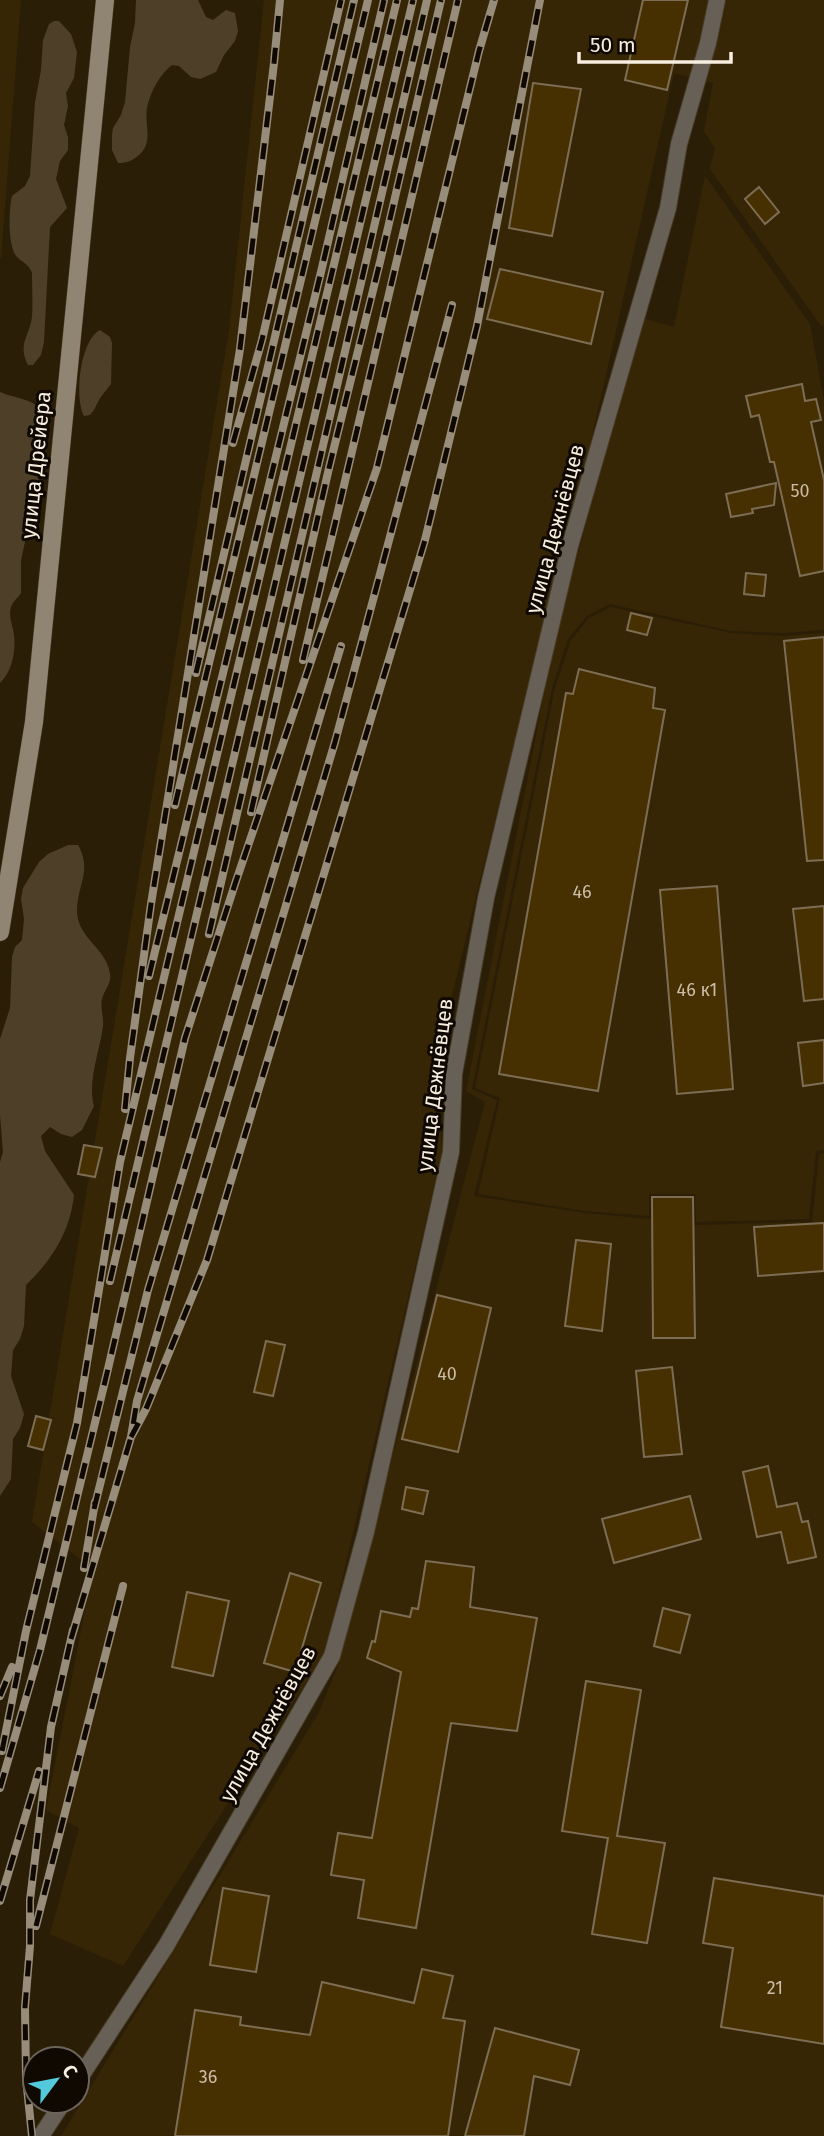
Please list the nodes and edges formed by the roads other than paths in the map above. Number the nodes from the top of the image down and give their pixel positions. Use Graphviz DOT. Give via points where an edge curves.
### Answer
graph roads {
  1 [pos="105,0"];
  2 [pos="717,0"];
  3 [pos="0,932"];
  4 [pos="91,2060"];
  5 [pos="55,2115"];
  6 [pos="41,2136"];
  1 -- 3 [label="main road, улица Дрейера" via="34,722"];
  2 -- 4 [label="street, улица Дежнёвцев" via="679,144 668,208 570,546 486,898 454,1074 451,1152 366,1532 332,1656 166,1946"];
  5 -- 6 [label="street"];
}
